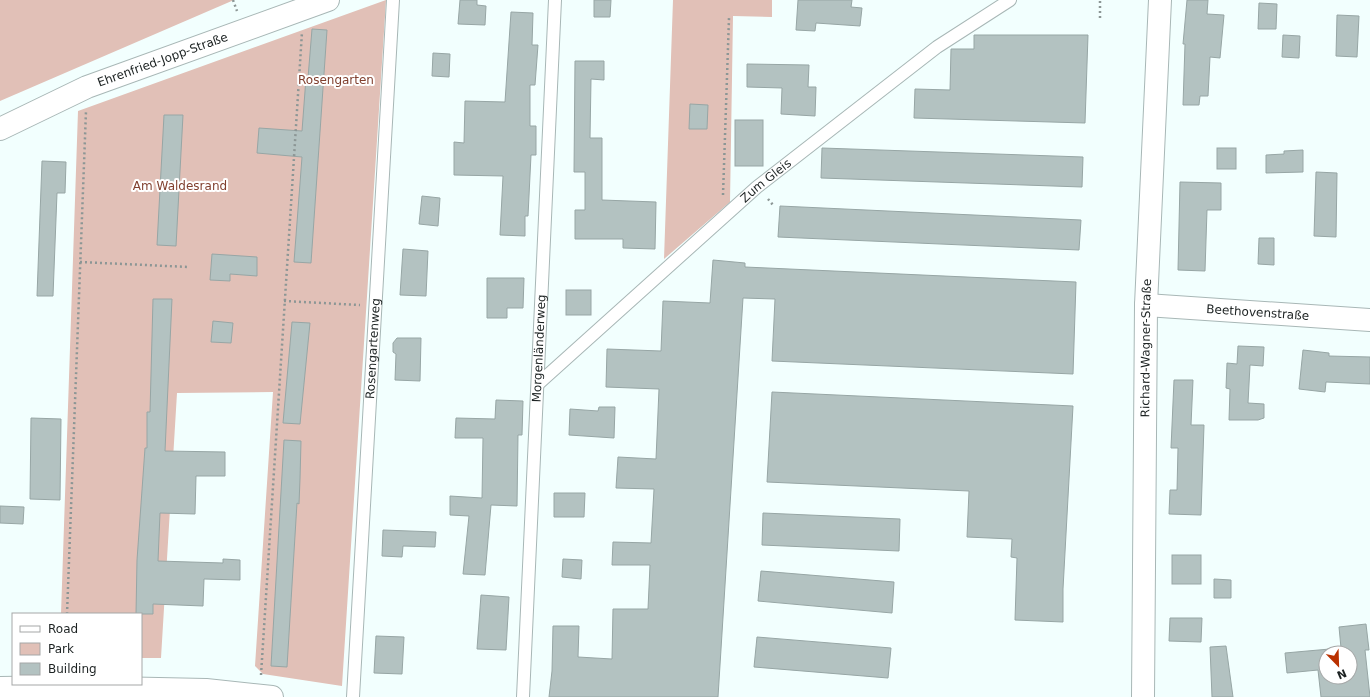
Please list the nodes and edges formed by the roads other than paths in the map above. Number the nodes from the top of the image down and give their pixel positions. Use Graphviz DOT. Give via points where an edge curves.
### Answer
graph roads {
  1 [pos="328,0"];
  2 [pos="393,0"];
  3 [pos="555,0"];
  4 [pos="1010,0"];
  5 [pos="1160,0"];
  6 [pos="0,129"];
  7 [pos="1146,305"];
  8 [pos="1370,320"];
  9 [pos="539,383"];
  10 [pos="0,688"];
  11 [pos="266,696"];
  12 [pos="353,697"];
  13 [pos="523,697"];
  14 [pos="1143,697"];
  1 -- 6 [label="street, Ehrenfried-Jopp-Straße" via="87,87"];
  2 -- 12 [label="lane, Rosengartenweg"];
  3 -- 9 [label="lane, Morgenländerweg"];
  4 -- 9 [label="lane, Zum Gleis" via="937,47 757,187"];
  5 -- 7 [label="street, Richard-Wagner-Straße"];
  7 -- 8 [label="street, Beethovenstraße"];
  7 -- 14 [label="street, Richard-Wagner-Straße"];
  9 -- 13 [label="lane, Morgenländerweg"];
  10 -- 11 [label="street" via="64,686 206,690"];
}
